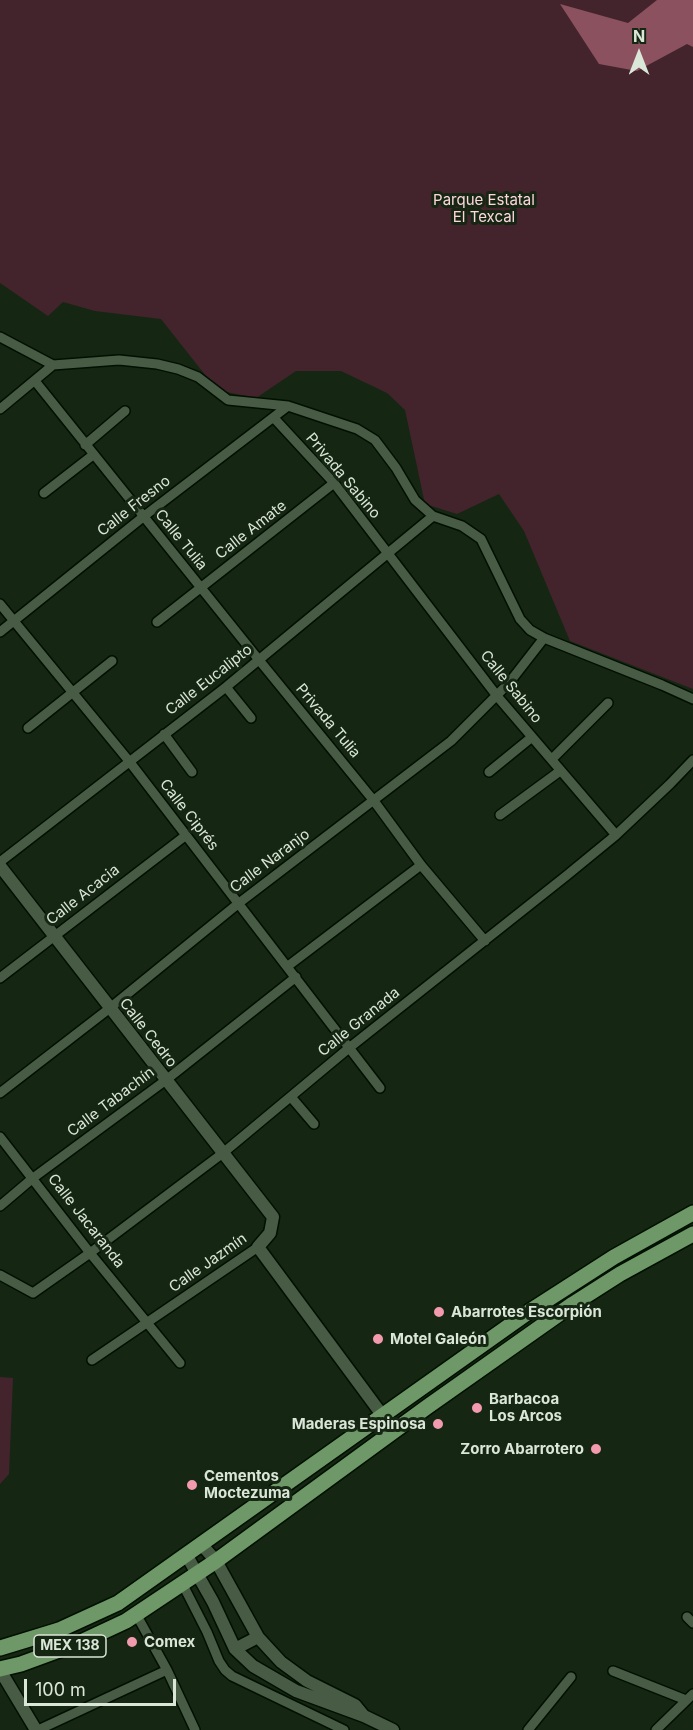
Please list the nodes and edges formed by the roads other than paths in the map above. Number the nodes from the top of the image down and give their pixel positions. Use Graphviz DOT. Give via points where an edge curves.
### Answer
graph roads {
  1 [pos="0,337"];
  2 [pos="53,365"];
  3 [pos="35,381"];
  4 [pos="288,406"];
  5 [pos="0,409"];
  6 [pos="124,411"];
  7 [pos="274,418"];
  8 [pos="85,445"];
  9 [pos="93,456"];
  10 [pos="334,483"];
  11 [pos="44,494"];
  12 [pos="433,516"];
  13 [pos="143,517"];
  14 [pos="387,555"];
  15 [pos="201,589"];
  16 [pos="0,604"];
  17 [pos="14,621"];
  18 [pos="157,622"];
  19 [pos="0,632"];
  20 [pos="544,638"];
  21 [pos="259,660"];
  22 [pos="112,662"];
  23 [pos="226,687"];
  24 [pos="73,692"];
  25 [pos="498,696"];
  26 [pos="693,699"];
  27 [pos="608,703"];
  28 [pos="251,718"];
  29 [pos="28,728"];
  30 [pos="164,734"];
  31 [pos="532,737"];
  32 [pos="552,759"];
  33 [pos="693,760"];
  34 [pos="129,761"];
  35 [pos="560,771"];
  36 [pos="192,772"];
  37 [pos="489,772"];
  38 [pos="374,801"];
  39 [pos="500,815"];
  40 [pos="616,835"];
  41 [pos="185,836"];
  42 [pos="0,864"];
  43 [pos="421,865"];
  44 [pos="239,903"];
  45 [pos="54,937"];
  46 [pos="484,941"];
  47 [pos="288,966"];
  48 [pos="296,977"];
  49 [pos="0,978"];
  50 [pos="110,1008"];
  51 [pos="349,1048"];
  52 [pos="166,1080"];
  53 [pos="380,1088"];
  54 [pos="0,1093"];
  55 [pos="291,1097"];
  56 [pos="314,1124"];
  57 [pos="0,1137"];
  58 [pos="224,1153"];
  59 [pos="33,1178"];
  60 [pos="0,1206"];
  61 [pos="693,1213"];
  62 [pos="273,1217"];
  63 [pos="693,1234"];
  64 [pos="258,1247"];
  65 [pos="90,1253"];
  66 [pos="0,1275"];
  67 [pos="148,1323"];
  68 [pos="92,1360"];
  69 [pos="180,1363"];
  70 [pos="383,1415"];
  71 [pos="394,1431"];
  72 [pos="202,1545"];
  73 [pos="187,1556"];
  74 [pos="216,1561"];
  75 [pos="198,1574"];
  76 [pos="182,1583"];
  77 [pos="136,1614"];
  78 [pos="258,1636"];
  79 [pos="0,1648"];
  80 [pos="235,1649"];
  81 [pos="0,1670"];
  82 [pos="167,1670"];
  83 [pos="613,1671"];
  84 [pos="571,1677"];
  85 [pos="689,1697"];
  86 [pos="364,1716"];
  87 [pos="36,1730"];
  88 [pos="195,1730"];
  89 [pos="344,1730"];
  90 [pos="393,1730"];
  91 [pos="528,1730"];
  92 [pos="656,1730"];
  1 -- 2 [label="street"];
  2 -- 3 [label="street"];
  2 -- 4 [label="street" via="119,360 157,364 198,377 228,400"];
  3 -- 5 [label="street"];
  3 -- 8 [label="street, Calle Tulia"];
  4 -- 7 [label="street, Calle Fresno"];
  4 -- 12 [label="street" via="357,429 375,440 415,500"];
  6 -- 8 [label="street"];
  7 -- 10 [label="street, Privada Sabino"];
  7 -- 13 [label="street, Calle Fresno"];
  8 -- 9 [label="street, Calle Tulia"];
  9 -- 11 [label="street"];
  9 -- 13 [label="street, Calle Tulia"];
  10 -- 14 [label="street, Privada Sabino"];
  10 -- 15 [label="street, Calle Amate"];
  12 -- 14 [label="street, Calle Eucalipto"];
  12 -- 20 [label="street" via="462,526 481,539 520,619"];
  13 -- 15 [label="street, Calle Tulia"];
  13 -- 17 [label="street, Calle Fresno"];
  14 -- 21 [label="street, Calle Eucalipto"];
  14 -- 25 [label="street, Calle Sabino"];
  15 -- 18 [label="street, Calle Amate"];
  15 -- 21 [label="street, Calle Tulia"];
  16 -- 17 [label="street, Calle Ciprés"];
  17 -- 19 [label="street, Calle Fresno"];
  17 -- 24 [label="street, Calle Ciprés"];
  20 -- 25 [label="street, Calle Naranjo"];
  20 -- 26 [label="street"];
  21 -- 23 [label="street, Calle Eucalipto"];
  21 -- 38 [label="street, Privada Tulia"];
  22 -- 24 [label="street"];
  23 -- 28 [label="street"];
  23 -- 30 [label="street, Calle Eucalipto"];
  24 -- 29 [label="street"];
  24 -- 34 [label="street, Calle Ciprés"];
  25 -- 31 [label="street, Calle Sabino"];
  25 -- 38 [label="street, Calle Naranjo" via="451,741"];
  27 -- 32 [label="street"];
  30 -- 34 [label="street, Calle Eucalipto"];
  30 -- 36 [label="street"];
  31 -- 32 [label="street, Calle Sabino"];
  31 -- 37 [label="street"];
  32 -- 35 [label="street, Calle Sabino"];
  33 -- 40 [label="street, Calle Granada"];
  34 -- 41 [label="street, Calle Ciprés"];
  34 -- 42 [label="street, Calle Eucalipto"];
  35 -- 39 [label="street"];
  35 -- 40 [label="street, Calle Sabino"];
  38 -- 43 [label="street"];
  38 -- 44 [label="street, Calle Naranjo"];
  40 -- 46 [label="street, Calle Granada"];
  41 -- 44 [label="street, Calle Ciprés"];
  41 -- 45 [label="street, Calle Acacia"];
  42 -- 45 [label="street, Calle Cedro"];
  43 -- 46 [label="street"];
  43 -- 47 [label="street"];
  44 -- 47 [label="street, Calle Ciprés"];
  44 -- 50 [label="street, Calle Naranjo"];
  45 -- 49 [label="street, Calle Acacia"];
  45 -- 50 [label="street, Calle Cedro"];
  46 -- 51 [label="street, Calle Granada"];
  47 -- 48 [label="street, Calle Ciprés"];
  48 -- 51 [label="street, Calle Ciprés"];
  48 -- 52 [label="street, Calle Tabachín"];
  50 -- 52 [label="street, Calle Cedro"];
  50 -- 54 [label="street, Calle Naranjo"];
  51 -- 53 [label="street, Calle Ciprés"];
  51 -- 55 [label="street, Calle Granada"];
  52 -- 58 [label="street, Calle Cedro"];
  52 -- 59 [label="street, Calle Tabachín"];
  55 -- 56 [label="street"];
  55 -- 58 [label="street, Calle Granada"];
  57 -- 59 [label="street, Calle Jacaranda"];
  58 -- 62 [label="street, Calle Cedro"];
  58 -- 65 [label="street, Calle Granada"];
  59 -- 60 [label="street, Calle Tabachín"];
  59 -- 65 [label="street, Calle Jacaranda"];
  61 -- 70 [label="main road, MEX 138" via="567,1287"];
  62 -- 64 [label="street, Calle Jazmín" via="270,1233"];
  63 -- 71 [label="main road, MEX 138" via="573,1304"];
  64 -- 67 [label="street, Calle Jazmín"];
  64 -- 70 [label="street"];
  65 -- 66 [label="street, Calle Granada" via="33,1293"];
  65 -- 67 [label="street, Calle Jacaranda"];
  67 -- 68 [label="street, Calle Jazmín"];
  67 -- 69 [label="street, Calle Jacaranda"];
  70 -- 71 [label="street"];
  70 -- 72 [label="main road, MEX 138"];
  71 -- 74 [label="main road, MEX 138"];
  72 -- 73 [label="main road, MEX 138"];
  72 -- 74 [label="street"];
  73 -- 75 [label="street"];
  73 -- 79 [label="main road, MEX 138" via="103,1612"];
  74 -- 75 [label="main road, MEX 138"];
  74 -- 78 [label="street"];
  75 -- 76 [label="main road, MEX 138"];
  75 -- 80 [label="street"];
  76 -- 77 [label="main road, MEX 138"];
  76 -- 89 [label="street" via="225,1670"];
  77 -- 81 [label="main road, MEX 138" via="81,1642"];
  77 -- 82 [label="street"];
  78 -- 80 [label="street"];
  78 -- 86 [label="street" via="281,1662 307,1682 355,1705"];
  80 -- 86 [label="street" via="253,1666 296,1691"];
  81 -- 87 [label="street"];
  82 -- 87 [label="street"];
  82 -- 88 [label="street"];
  83 -- 85 [label="street"];
  84 -- 91 [label="street"];
  85 -- 92 [label="street"];
  86 -- 90 [label="street"];
}
